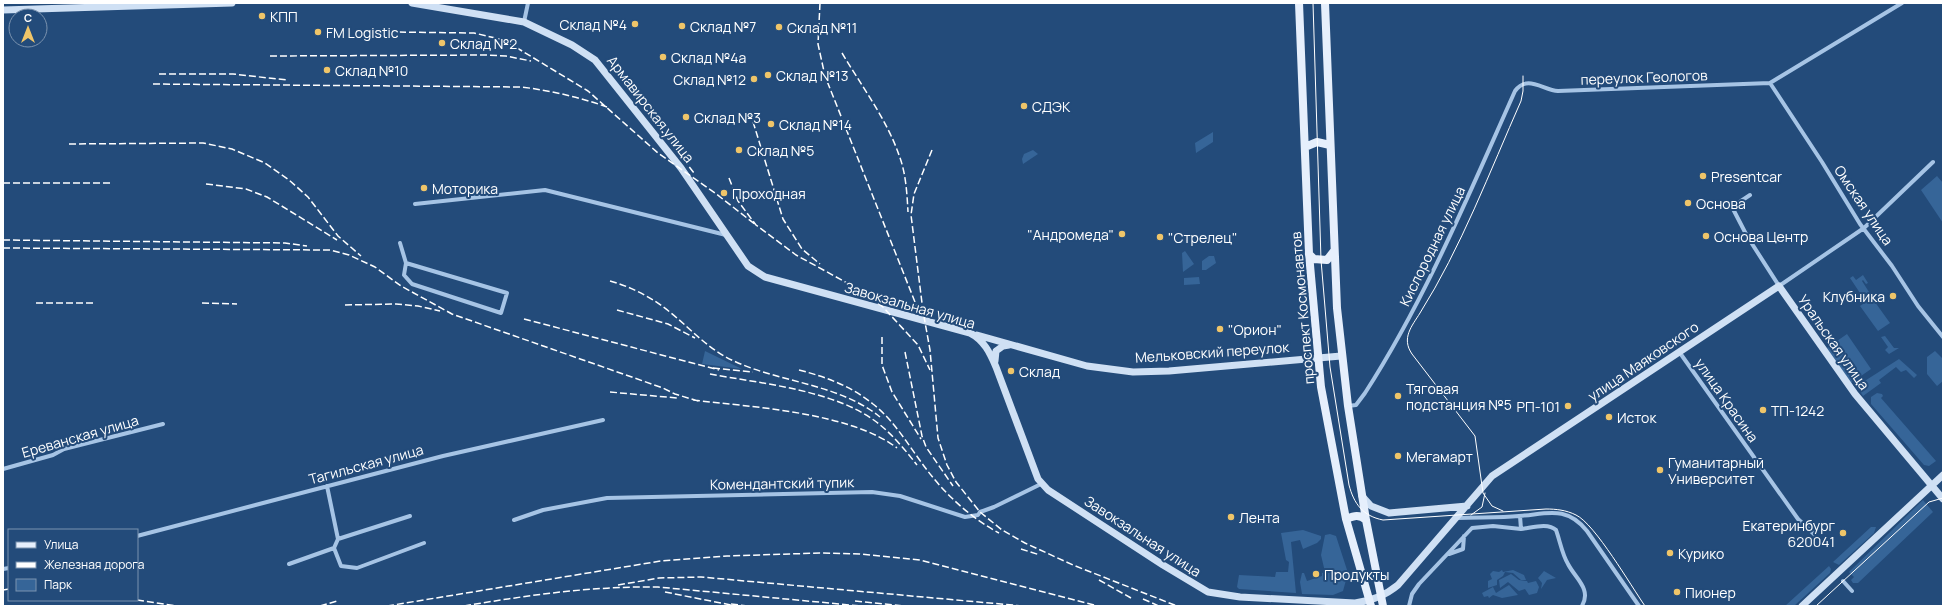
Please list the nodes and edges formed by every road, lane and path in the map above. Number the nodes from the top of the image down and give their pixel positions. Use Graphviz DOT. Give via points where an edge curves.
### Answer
graph roads {
  1 [pos="232,3"];
  2 [pos="412,3"];
  3 [pos="528,3"];
  4 [pos="1299,3"];
  5 [pos="1325,3"];
  6 [pos="1902,3"];
  7 [pos="3,10"];
  8 [pos="524,22"];
  9 [pos="1770,83"];
  10 [pos="1521,85"];
  11 [pos="1330,145"];
  12 [pos="1305,147"];
  13 [pos="1932,162"];
  14 [pos="1750,195"];
  15 [pos="415,204"];
  16 [pos="1864,228"];
  17 [pos="728,235"];
  18 [pos="400,243"];
  19 [pos="1334,251"];
  20 [pos="1309,254"];
  21 [pos="406,263"];
  22 [pos="1779,286"];
  23 [pos="970,333"];
  24 [pos="1943,337"];
  25 [pos="1017,345"];
  26 [pos="1680,353"];
  27 [pos="1341,356"];
  28 [pos="1318,357"];
  29 [pos="996,367"];
  30 [pos="1348,406"];
  31 [pos="602,420"];
  32 [pos="164,424"];
  33 [pos="3,469"];
  34 [pos="1943,475"];
  35 [pos="1041,484"];
  36 [pos="327,486"];
  37 [pos="1931,486"];
  38 [pos="1362,496"];
  39 [pos="1943,499"];
  40 [pos="1467,506"];
  41 [pos="410,516"];
  42 [pos="1520,516"];
  43 [pos="1457,518"];
  44 [pos="1346,519"];
  45 [pos="514,520"];
  46 [pos="1366,520"];
  47 [pos="1521,529"];
  48 [pos="1815,535"];
  49 [pos="138,536"];
  50 [pos="1464,536"];
  51 [pos="338,539"];
  52 [pos="424,543"];
  53 [pos="334,548"];
  54 [pos="1447,554"];
  55 [pos="289,564"];
  56 [pos="1843,581"];
  57 [pos="1852,591"];
  58 [pos="1381,596"];
  59 [pos="1370,603"];
  60 [pos="1383,606"];
  61 [pos="1409,606"];
  62 [pos="1582,606"];
  63 [pos="1640,606"];
  64 [pos="1802,606"];
  1 -- 7 [label="main road"];
  2 -- 8 [label="main road, Армавирская улица"];
  3 -- 8 [label="street"];
  4 -- 12 [label="main road, проспект Космонавтов"];
  5 -- 11 [label="main road"];
  6 -- 9 [label="street"];
  8 -- 17 [label="main road, Армавирская улица" via="572,45 595,60 681,168"];
  9 -- 10 [label="street, переулок Геологов" via="1558,91 1546,89 1532,82"];
  9 -- 16 [label="street, Омская улица"];
  10 -- 30 [label="street, Кислородная улица" via="1515,91 1425,289 1365,394 1356,405"];
  11 -- 12 [label="main road" via="1317,142"];
  11 -- 19 [label="main road"];
  12 -- 20 [label="main road, проспект Космонавтов"];
  13 -- 16 [label="street, улица Маяковского"];
  14 -- 22 [label="street, Уральская улица" via="1732,207"];
  15 -- 17 [label="street" via="545,190"];
  16 -- 22 [label="street, улица Маяковского"];
  16 -- 24 [label="street, Омская улица" via="1918,306"];
  17 -- 23 [label="main road, Завокзальная улица" via="748,266 765,278"];
  18 -- 21 [label="street"];
  19 -- 20 [label="main road" via="1327,260 1314,259"];
  19 -- 27 [label="main road"];
  20 -- 28 [label="main road, проспект Космонавтов"];
  21 -- 21 [label="street" via="404,274 412,284 501,313 506,292"];
  22 -- 26 [label="main road, улица Маяковского"];
  22 -- 37 [label="main road, Уральская улица" via="1855,394"];
  23 -- 25 [label="main road, Мельковский переулок"];
  23 -- 29 [label="main road, Завокзальная улица" via="985,345"];
  25 -- 28 [label="main road, Мельковский переулок" via="1087,366 1133,372"];
  25 -- 29 [label="main road" via="1006,345 998,349 994,356"];
  26 -- 40 [label="main road, улица Маяковского" via="1492,476"];
  26 -- 48 [label="street, улица Красина" via="1798,519"];
  27 -- 28 [label="main road, Мельковский переулок"];
  27 -- 30 [label="main road"];
  28 -- 44 [label="main road, проспект Космонавтов" via="1321,387"];
  29 -- 35 [label="main road, Завокзальная улица"];
  30 -- 38 [label="main road"];
  31 -- 36 [label="street, Тагильская улица" via="443,456"];
  32 -- 33 [label="street, Ереванская улица" via="64,449 53,455"];
  34 -- 37 [label="main road"];
  35 -- 45 [label="street, Комендантский тупик" via="978,515 965,517 900,496 872,492 607,498 543,510"];
  35 -- 59 [label="main road, Завокзальная улица" via="1208,592 1240,598"];
  36 -- 49 [label="street, Тагильская улица"];
  36 -- 51 [label="street"];
  37 -- 39 [label="main road, Уральская улица"];
  37 -- 64 [label="main road"];
  38 -- 40 [label="main road" via="1371,506 1389,513"];
  38 -- 46 [label="main road"];
  40 -- 43 [label="main road, улица Маяковского"];
  41 -- 51 [label="street"];
  42 -- 43 [label="street"];
  42 -- 47 [label="street"];
  42 -- 63 [label="street" via="1550,512 1565,514 1575,519 1587,531"];
  43 -- 58 [label="main road, улица Маяковского" via="1398,585"];
  44 -- 46 [label="main road" via="1361,516"];
  44 -- 59 [label="main road, проспект Космонавтов"];
  46 -- 58 [label="main road"];
  47 -- 50 [label="street" via="1478,527 1472,528"];
  47 -- 62 [label="street" via="1547,526 1556,530 1568,564 1585,592"];
  50 -- 54 [label="street"];
  50 -- 54 [label="street" via="1463,549"];
  51 -- 53 [label="street"];
  52 -- 53 [label="street" via="357,568 341,566"];
  53 -- 55 [label="street"];
  54 -- 61 [label="street" via="1414,589"];
  56 -- 57 [label="street"];
  58 -- 59 [label="main road, Завокзальная улица"];
  58 -- 60 [label="main road"];
}
